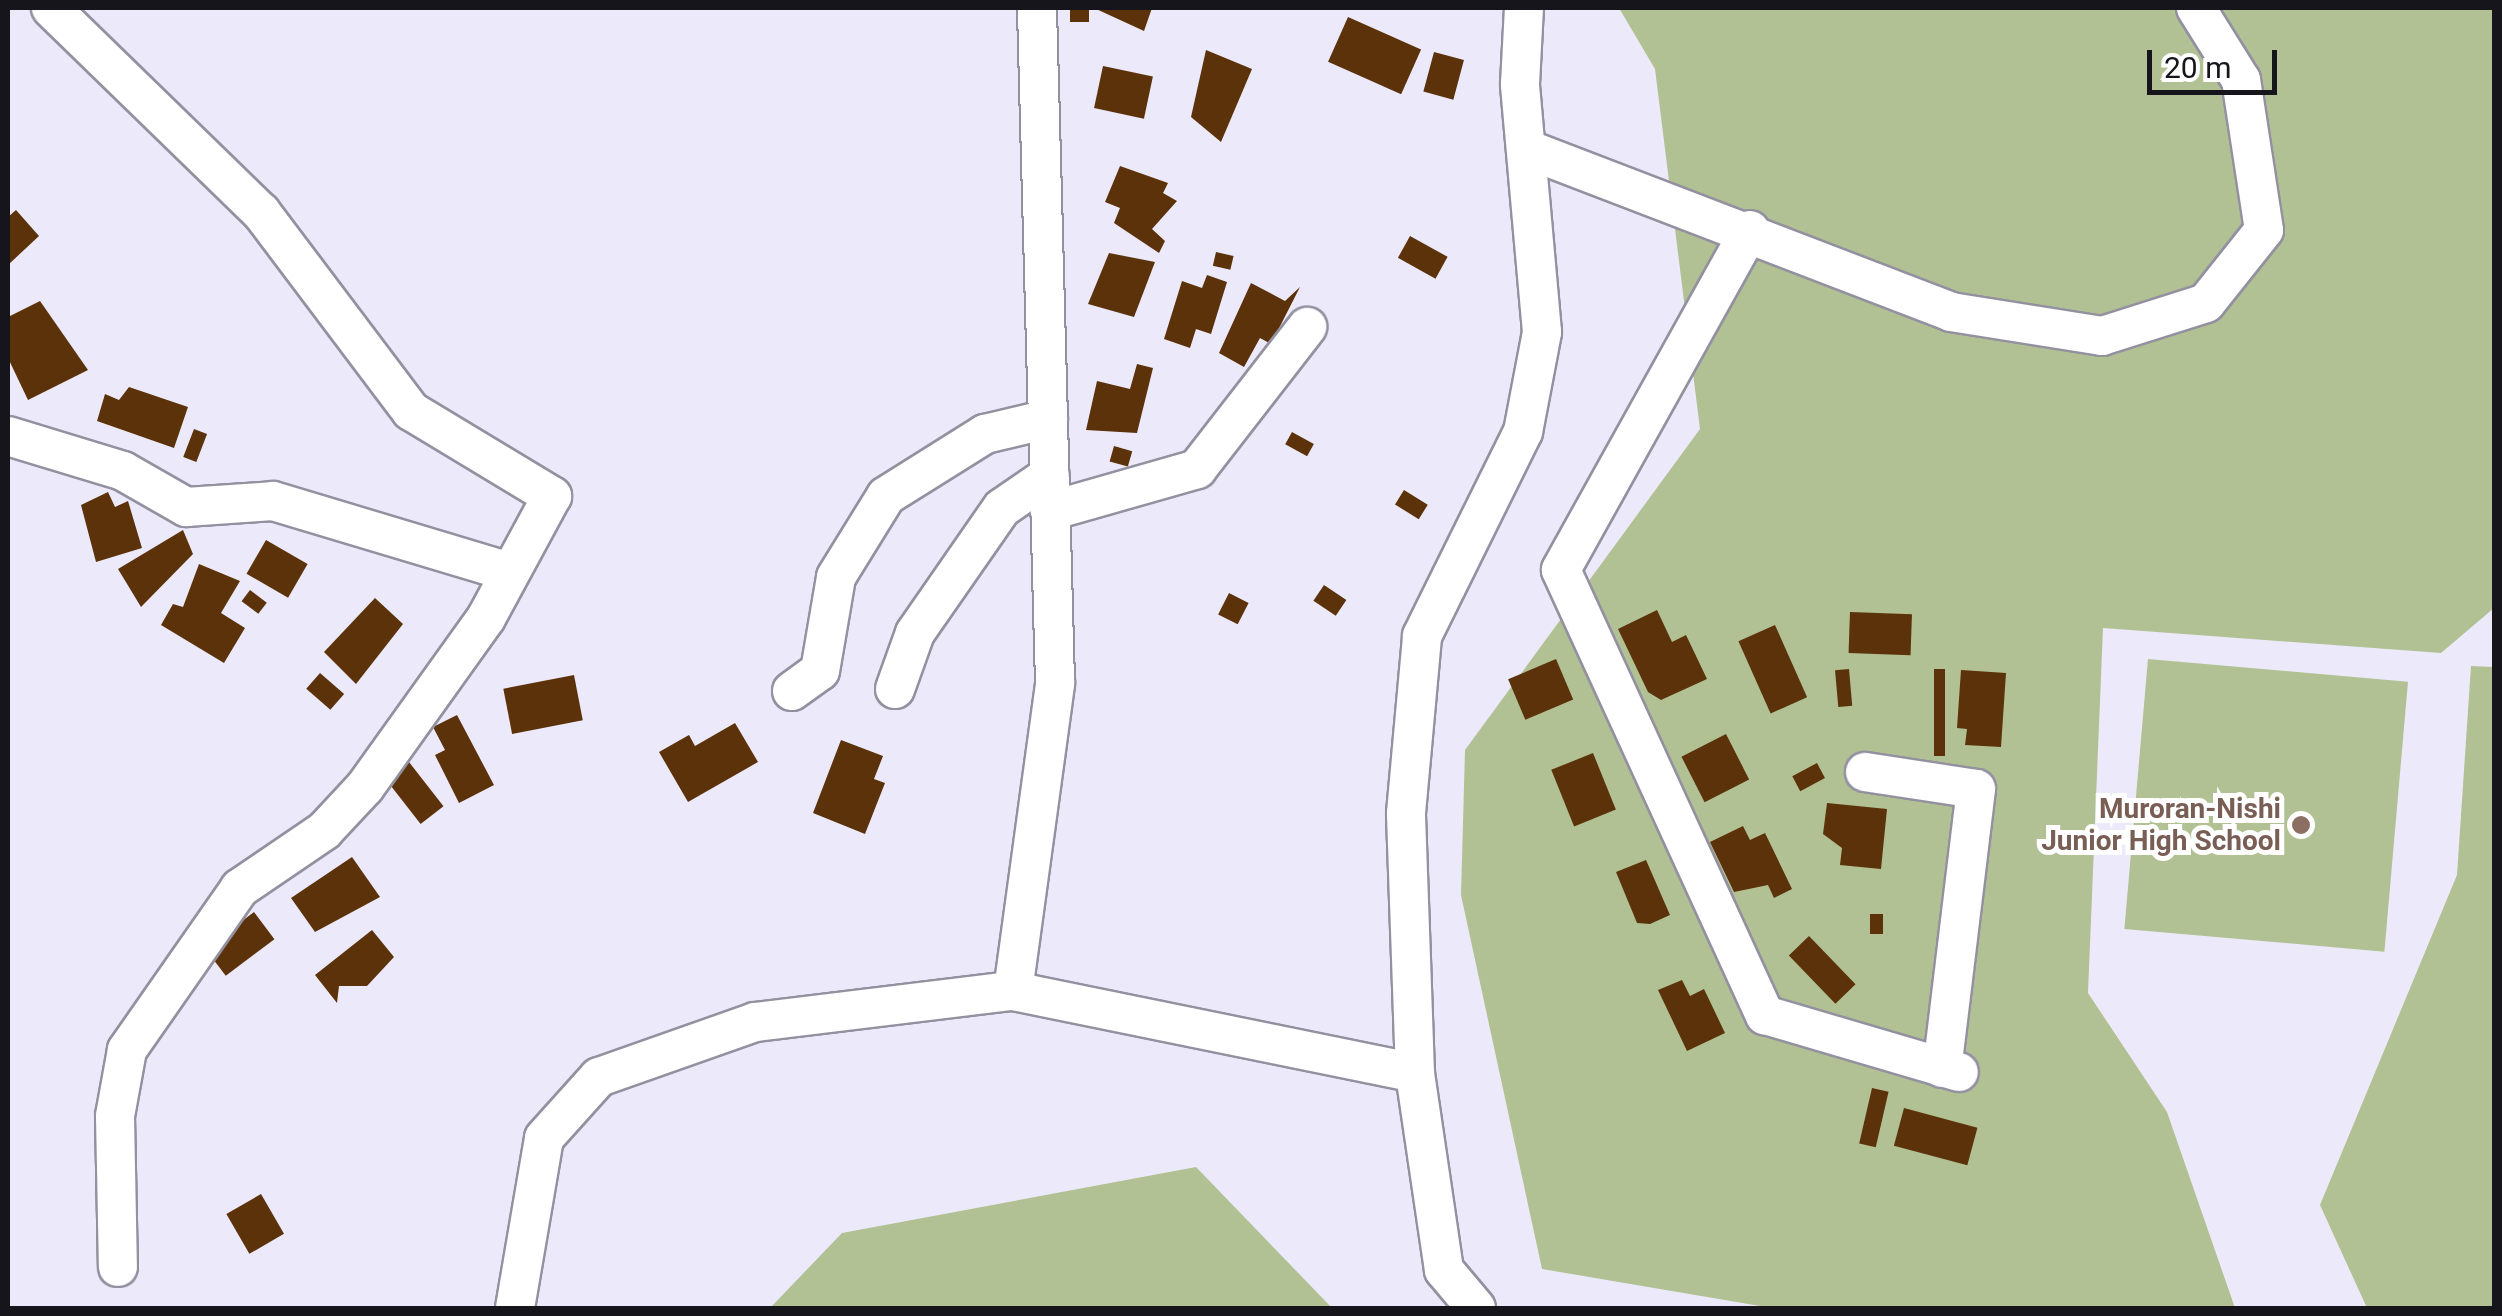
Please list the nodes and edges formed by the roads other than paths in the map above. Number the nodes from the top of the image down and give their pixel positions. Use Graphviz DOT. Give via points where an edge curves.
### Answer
graph roads {
  1 [pos="51,8"];
  2 [pos="1037,8"];
  3 [pos="1524,8"];
  4 [pos="2196,8"];
  5 [pos="1528,149"];
  6 [pos="1750,230"];
  7 [pos="1306,327"];
  8 [pos="1048,419"];
  9 [pos="8,436"];
  10 [pos="1050,493"];
  11 [pos="509,572"];
  12 [pos="895,689"];
  13 [pos="792,690"];
  14 [pos="1865,772"];
  15 [pos="1013,991"];
  16 [pos="1416,1073"];
  17 [pos="118,1267"];
  18 [pos="516,1308"];
  19 [pos="1476,1308"];
  1 -- 11 [label="street" via="261,212 410,411 552,496"];
  2 -- 8 [label="street"];
  3 -- 5 [label="street"];
  4 -- 6 [label="street" via="2240,80 2264,230 2206,302 2102,336 1950,312"];
  5 -- 6 [label="street"];
  5 -- 16 [label="street" via="1542,332 1523,432 1422,636 1406,814"];
  6 -- 14 [label="street" via="1562,570 1765,1015 1950,1070 1976,789"];
  7 -- 10 [label="street" via="1197,469"];
  8 -- 10 [label="street"];
  8 -- 13 [label="street" via="985,434 886,496 836,577 820,671"];
  9 -- 11 [label="street" via="124,471 186,508 273,502"];
  10 -- 12 [label="street" via="1002,508 915,633"];
  10 -- 15 [label="street" via="1055,683"];
  11 -- 17 [label="street" via="366,787 324,831 240,888 127,1050 115,1116"];
  15 -- 16 [label="street"];
  15 -- 18 [label="street" via="755,1022 599,1077 544,1138"];
  16 -- 19 [label="street" via="1444,1270"];
}
